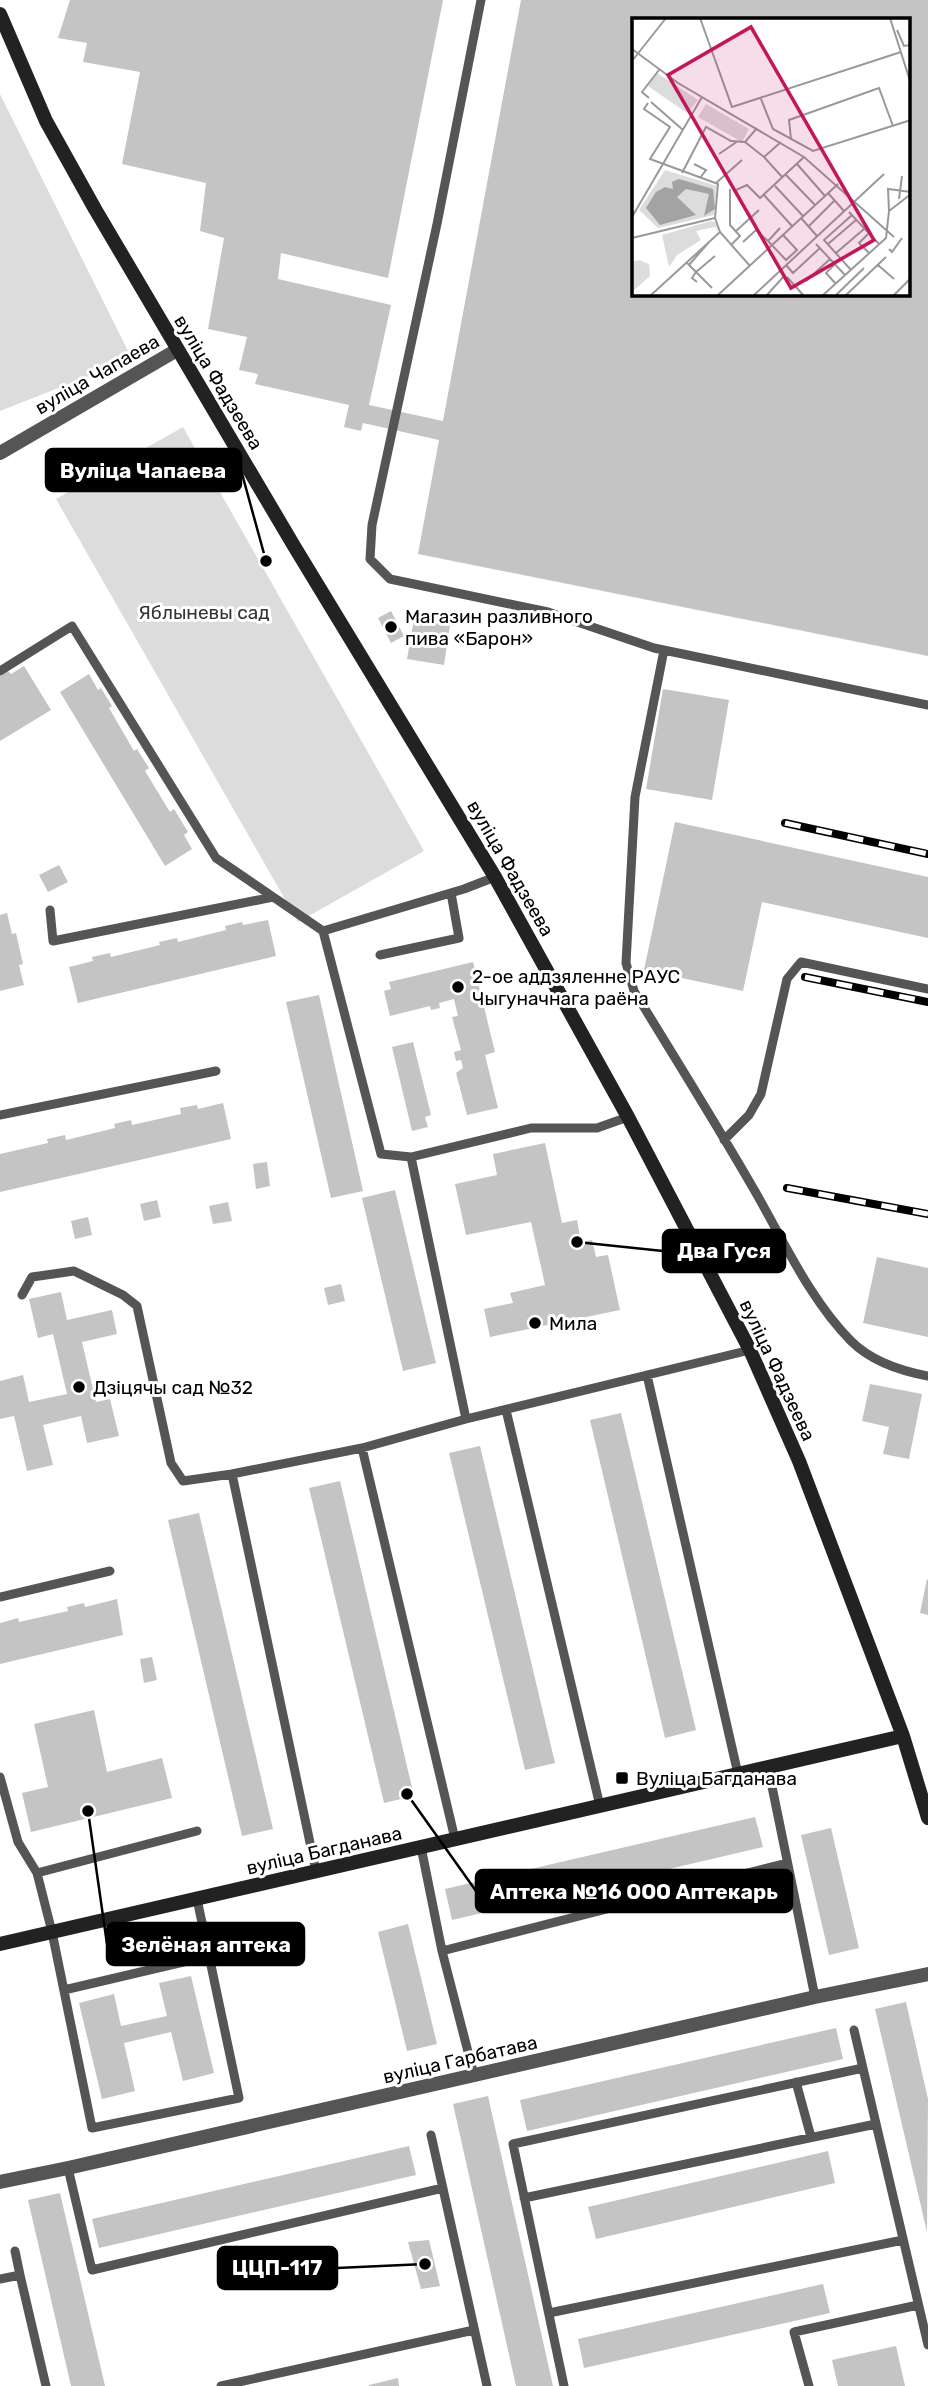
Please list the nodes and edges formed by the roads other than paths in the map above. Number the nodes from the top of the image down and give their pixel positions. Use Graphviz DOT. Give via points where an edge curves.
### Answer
graph roads {
  1 [pos="481,0"];
  2 [pos="0,14"];
  3 [pos="177,350"];
  4 [pos="0,453"];
  5 [pos="664,649"];
  6 [pos="0,671"];
  7 [pos="928,705"];
  8 [pos="495,877"];
  9 [pos="450,893"];
  10 [pos="272,897"];
  11 [pos="50,910"];
  12 [pos="323,931"];
  13 [pos="380,955"];
  14 [pos="928,989"];
  15 [pos="216,1071"];
  16 [pos="0,1115"];
  17 [pos="628,1117"];
  18 [pos="724,1140"];
  19 [pos="411,1157"];
  20 [pos="22,1295"];
  21 [pos="750,1350"];
  22 [pos="648,1375"];
  23 [pos="928,1376"];
  24 [pos="506,1410"];
  25 [pos="466,1419"];
  26 [pos="362,1448"];
  27 [pos="232,1474"];
  28 [pos="110,1572"];
  29 [pos="0,1597"];
  30 [pos="903,1737"];
  31 [pos="768,1768"];
  32 [pos="738,1774"];
  33 [pos="0,1777"];
  34 [pos="600,1806"];
  35 [pos="928,1818"];
  36 [pos="197,1831"];
  37 [pos="455,1839"];
  38 [pos="421,1847"];
  39 [pos="787,1863"];
  40 [pos="316,1871"];
  41 [pos="37,1873"];
  42 [pos="197,1899"];
  43 [pos="52,1932"];
  44 [pos="0,1944"];
  45 [pos="442,1951"];
  46 [pos="209,1956"];
  47 [pos="928,1974"];
  48 [pos="64,1990"];
  49 [pos="815,1997"];
  50 [pos="854,2030"];
  51 [pos="863,2068"];
  52 [pos="474,2075"];
  53 [pos="796,2082"];
  54 [pos="876,2124"];
  55 [pos="431,2135"];
  56 [pos="811,2137"];
  57 [pos="68,2168"];
  58 [pos="0,2182"];
  59 [pos="443,2188"];
  60 [pos="524,2198"];
  61 [pos="903,2240"];
  62 [pos="15,2251"];
  63 [pos="20,2275"];
  64 [pos="0,2279"];
  65 [pos="918,2305"];
  66 [pos="549,2313"];
  67 [pos="474,2330"];
  68 [pos="928,2346"];
  69 [pos="46,2386"];
  70 [pos="221,2386"];
  71 [pos="487,2386"];
  72 [pos="564,2386"];
  73 [pos="809,2386"];
  1 -- 5 [label="lane" via="372,525 370,559 390,579 548,612"];
  2 -- 3 [label="street, вуліца Фадзеева" via="46,121"];
  3 -- 4 [label="street, вуліца Чапаева"];
  3 -- 8 [label="street, вуліца Фадзеева"];
  5 -- 7 [label="lane"];
  5 -- 18 [label="lane" via="635,797 626,963 634,991"];
  6 -- 10 [label="lane" via="72,626 216,858"];
  8 -- 9 [label="lane"];
  8 -- 17 [label="street, вуліца Фадзеева"];
  9 -- 12 [label="lane"];
  9 -- 13 [label="lane" via="459,938"];
  10 -- 11 [label="lane" via="53,941"];
  10 -- 12 [label="lane"];
  12 -- 19 [label="lane" via="382,1154"];
  14 -- 18 [label="lane" via="801,962 787,979 761,1094 749,1115"];
  15 -- 16 [label="lane"];
  17 -- 19 [label="lane" via="597,1128 531,1128"];
  17 -- 21 [label="street, вуліца Фадзеева"];
  18 -- 23 [label="lane" via="824,1311 852,1343 873,1357"];
  19 -- 25 [label="lane"];
  20 -- 27 [label="lane" via="32,1277 75,1271 137,1306 171,1462 183,1481"];
  21 -- 22 [label="lane"];
  21 -- 30 [label="street, вуліца Фадзеева" via="799,1461"];
  22 -- 24 [label="lane"];
  22 -- 32 [label="lane"];
  24 -- 25 [label="lane"];
  24 -- 34 [label="lane"];
  25 -- 26 [label="lane"];
  26 -- 27 [label="lane"];
  26 -- 37 [label="lane"];
  27 -- 40 [label="lane"];
  28 -- 29 [label="lane"];
  30 -- 31 [label="street, вуліца Багданава"];
  30 -- 35 [label="street, вуліца Фадзеева"];
  31 -- 32 [label="street, вуліца Багданава"];
  31 -- 39 [label="lane"];
  32 -- 34 [label="street, вуліца Багданава"];
  33 -- 41 [label="lane" via="18,1842"];
  34 -- 37 [label="street, вуліца Багданава"];
  36 -- 41 [label="lane"];
  37 -- 38 [label="street, вуліца Багданава"];
  38 -- 40 [label="street, вуліца Багданава"];
  38 -- 45 [label="lane"];
  39 -- 45 [label="lane"];
  39 -- 49 [label="lane"];
  40 -- 42 [label="street, вуліца Багданава"];
  41 -- 43 [label="lane"];
  42 -- 43 [label="street, вуліца Багданава"];
  42 -- 46 [label="lane"];
  43 -- 44 [label="street, вуліца Багданава"];
  43 -- 48 [label="lane"];
  45 -- 52 [label="lane"];
  46 -- 48 [label="lane"];
  46 -- 48 [label="lane" via="239,2098 92,2128"];
  47 -- 49 [label="street, вуліца Гарбатава"];
  49 -- 52 [label="street, вуліца Гарбатава"];
  50 -- 51 [label="lane"];
  51 -- 53 [label="lane"];
  51 -- 54 [label="lane"];
  52 -- 57 [label="street, вуліца Гарбатава"];
  53 -- 56 [label="lane"];
  53 -- 60 [label="lane" via="513,2144"];
  54 -- 56 [label="lane"];
  54 -- 61 [label="lane"];
  55 -- 59 [label="lane"];
  56 -- 60 [label="lane"];
  57 -- 58 [label="street, вуліца Гарбатава"];
  57 -- 59 [label="lane" via="92,2270"];
  59 -- 67 [label="lane"];
  60 -- 66 [label="lane"];
  61 -- 65 [label="lane"];
  61 -- 66 [label="lane"];
  62 -- 63 [label="lane"];
  63 -- 64 [label="lane"];
  63 -- 69 [label="lane"];
  65 -- 68 [label="lane"];
  65 -- 73 [label="lane" via="794,2332"];
  66 -- 72 [label="lane"];
  67 -- 70 [label="lane"];
  67 -- 71 [label="lane"];
}
